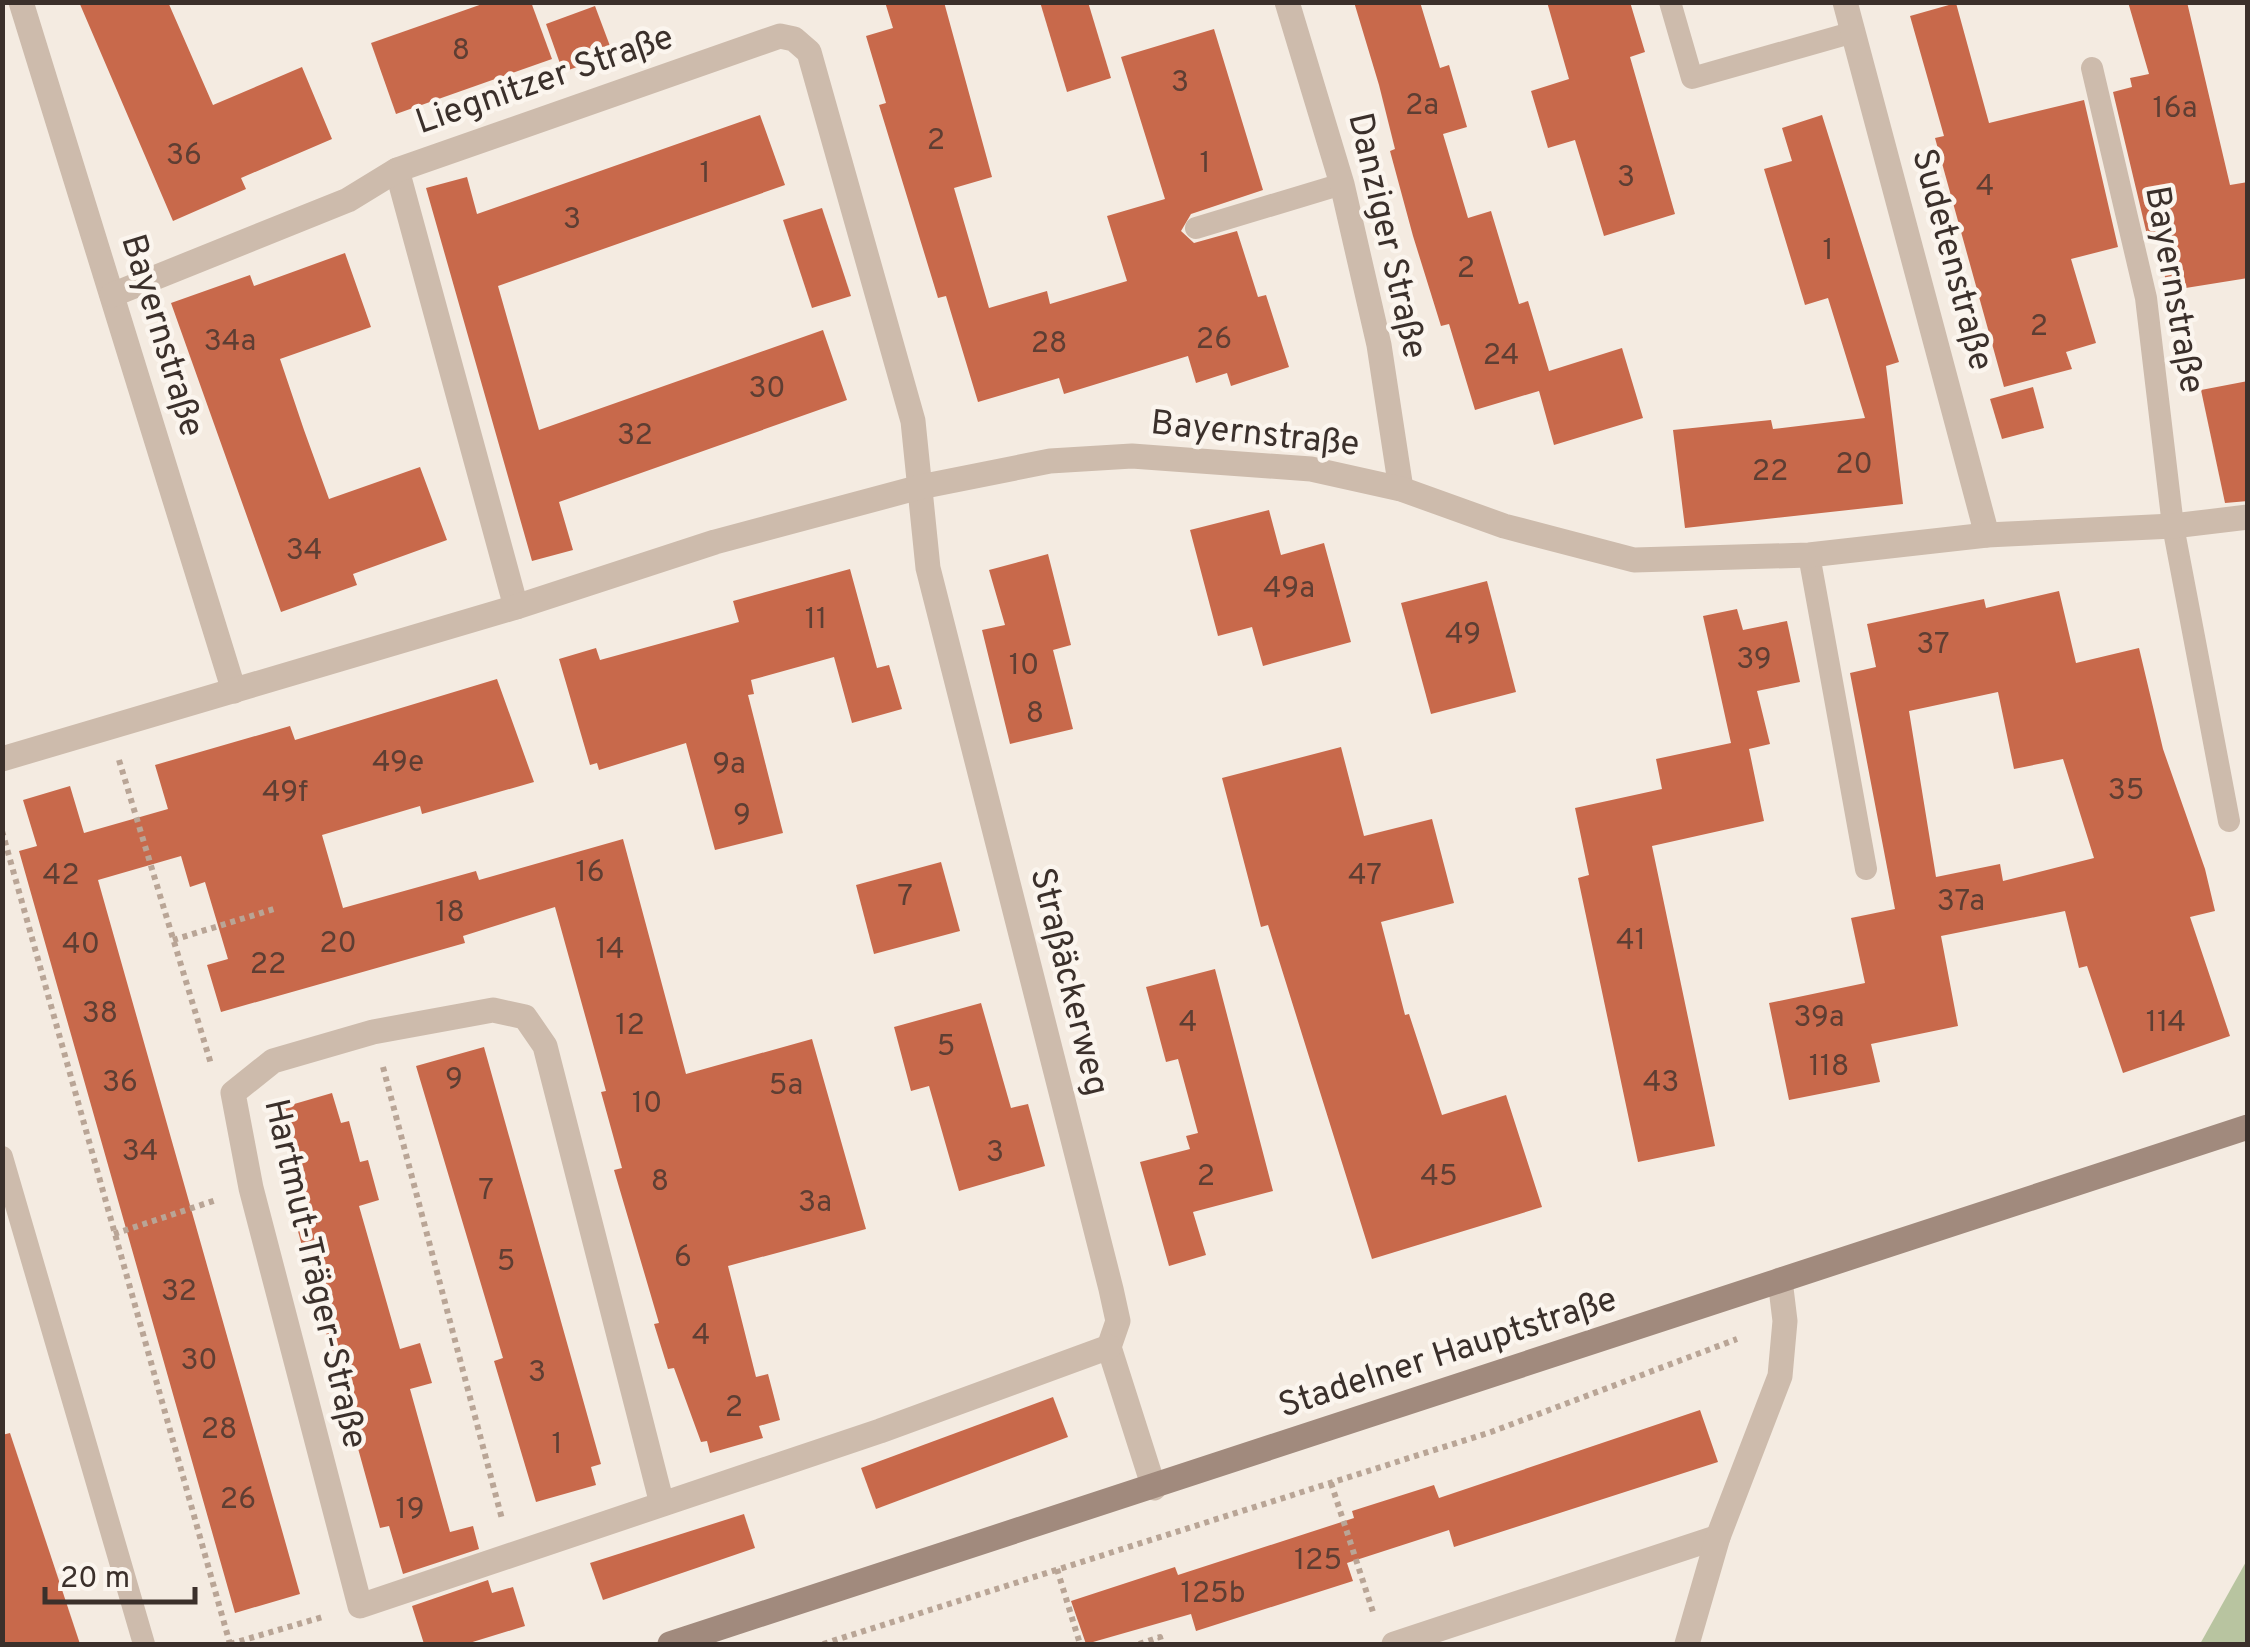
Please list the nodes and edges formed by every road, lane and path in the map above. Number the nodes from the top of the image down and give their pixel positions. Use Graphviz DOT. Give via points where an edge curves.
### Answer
graph roads {
  1 [pos="21,2"];
  2 [pos="1287,2"];
  3 [pos="1670,2"];
  4 [pos="1845,2"];
  5 [pos="1854,32"];
  6 [pos="2092,68"];
  7 [pos="397,170"];
  8 [pos="1342,184"];
  9 [pos="1196,228"];
  10 [pos="112,295"];
  11 [pos="920,487"];
  12 [pos="1402,490"];
  13 [pos="2248,517"];
  14 [pos="2173,526"];
  15 [pos="1987,535"];
  16 [pos="1809,555"];
  17 [pos="516,607"];
  18 [pos="234,691"];
  19 [pos="109,727"];
  20 [pos="2,759"];
  21 [pos="2229,821"];
  22 [pos="2,831"];
  23 [pos="1866,870"];
  24 [pos="274,908"];
  25 [pos="172,940"];
  26 [pos="374,1032"];
  27 [pos="233,1093"];
  28 [pos="2248,1127"];
  29 [pos="2,1158"];
  30 [pos="250,1188"];
  31 [pos="114,1234"];
  32 [pos="1780,1280"];
  33 [pos="1785,1321"];
  34 [pos="1109,1347"];
  35 [pos="1331,1483"];
  36 [pos="1154,1488"];
  37 [pos="662,1504"];
  38 [pos="1718,1537"];
  39 [pos="511,1553"];
  40 [pos="1057,1569"];
  41 [pos="360,1606"];
  42 [pos="1386,1636"];
  43 [pos="144,1644"];
  44 [pos="230,1644"];
  45 [pos="670,1644"];
  46 [pos="823,1644"];
  47 [pos="1080,1644"];
  48 [pos="1138,1644"];
  49 [pos="1162,1644"];
  50 [pos="1687,1644"];
  1 -- 10 [label="street, Bayernstraße"];
  2 -- 8 [label="street, Danziger Straße"];
  3 -- 5 [label="lane" via="1692,78"];
  4 -- 5 [label="street, Sudetenstraße"];
  5 -- 15 [label="street, Sudetenstraße"];
  6 -- 14 [label="lane, Bayernstraße" via="2146,298"];
  7 -- 10 [label="street, Liegnitzer Straße" via="348,200"];
  7 -- 11 [label="street, Liegnitzer Straße" via="780,36 794,39 809,52 821,86 913,421"];
  7 -- 17 [label="street"];
  8 -- 9 [label="lane"];
  8 -- 12 [label="street, Danziger Straße" via="1379,345"];
  10 -- 18 [label="street, Bayernstraße"];
  11 -- 12 [label="street, Bayernstraße" via="1050,461 1132,456 1311,469"];
  11 -- 17 [label="street, Bayernstraße" via="715,542"];
  11 -- 34 [label="street, Straßäckerweg" via="928,568 1118,1321"];
  12 -- 16 [label="street, Bayernstraße" via="1504,526 1634,560"];
  13 -- 14 [label="street, Bayernstraße"];
  14 -- 15 [label="street, Bayernstraße"];
  14 -- 21 [label="lane, Bayernstraße"];
  15 -- 16 [label="street, Bayernstraße"];
  16 -- 23 [label="lane"];
  17 -- 18 [label="street, Bayernstraße"];
  18 -- 19 [label="street, Bayernstraße"];
  19 -- 20 [label="street, Bayernstraße"];
  19 -- 25 [label="path"];
  22 -- 31 [label="path"];
  24 -- 25 [label="path"];
  25 -- 27 [label="path" via="212,1064"];
  26 -- 27 [label="street, Hartmut-Träger-Straße" via="273,1062"];
  26 -- 37 [label="street, Hartmut-Träger-Straße" via="493,1010 525,1017 544,1046"];
  26 -- 39 [label="path"];
  27 -- 30 [label="street, Hartmut-Träger-Straße"];
  28 -- 32 [label="main road, Stadelner Hauptstraße"];
  29 -- 43 [label="lane"];
  30 -- 31 [label="path"];
  30 -- 41 [label="street, Hartmut-Träger-Straße"];
  31 -- 44 [label="path"];
  32 -- 33 [label="street"];
  32 -- 36 [label="main road, Stadelner Hauptstraße"];
  33 -- 35 [label="path" via="1491,1432"];
  33 -- 38 [label="street" via="1780,1376"];
  34 -- 36 [label="street, Straßäckerweg"];
  34 -- 37 [label="street"];
  35 -- 40 [label="path"];
  35 -- 42 [label="path"];
  36 -- 45 [label="main road, Stadelner Hauptstraße"];
  37 -- 39 [label="street"];
  38 -- 42 [label="street"];
  38 -- 50 [label="street"];
  39 -- 41 [label="street"];
  40 -- 46 [label="path"];
  40 -- 47 [label="path"];
  41 -- 44 [label="path"];
  48 -- 49 [label="path" via="1160,1637"];
}
